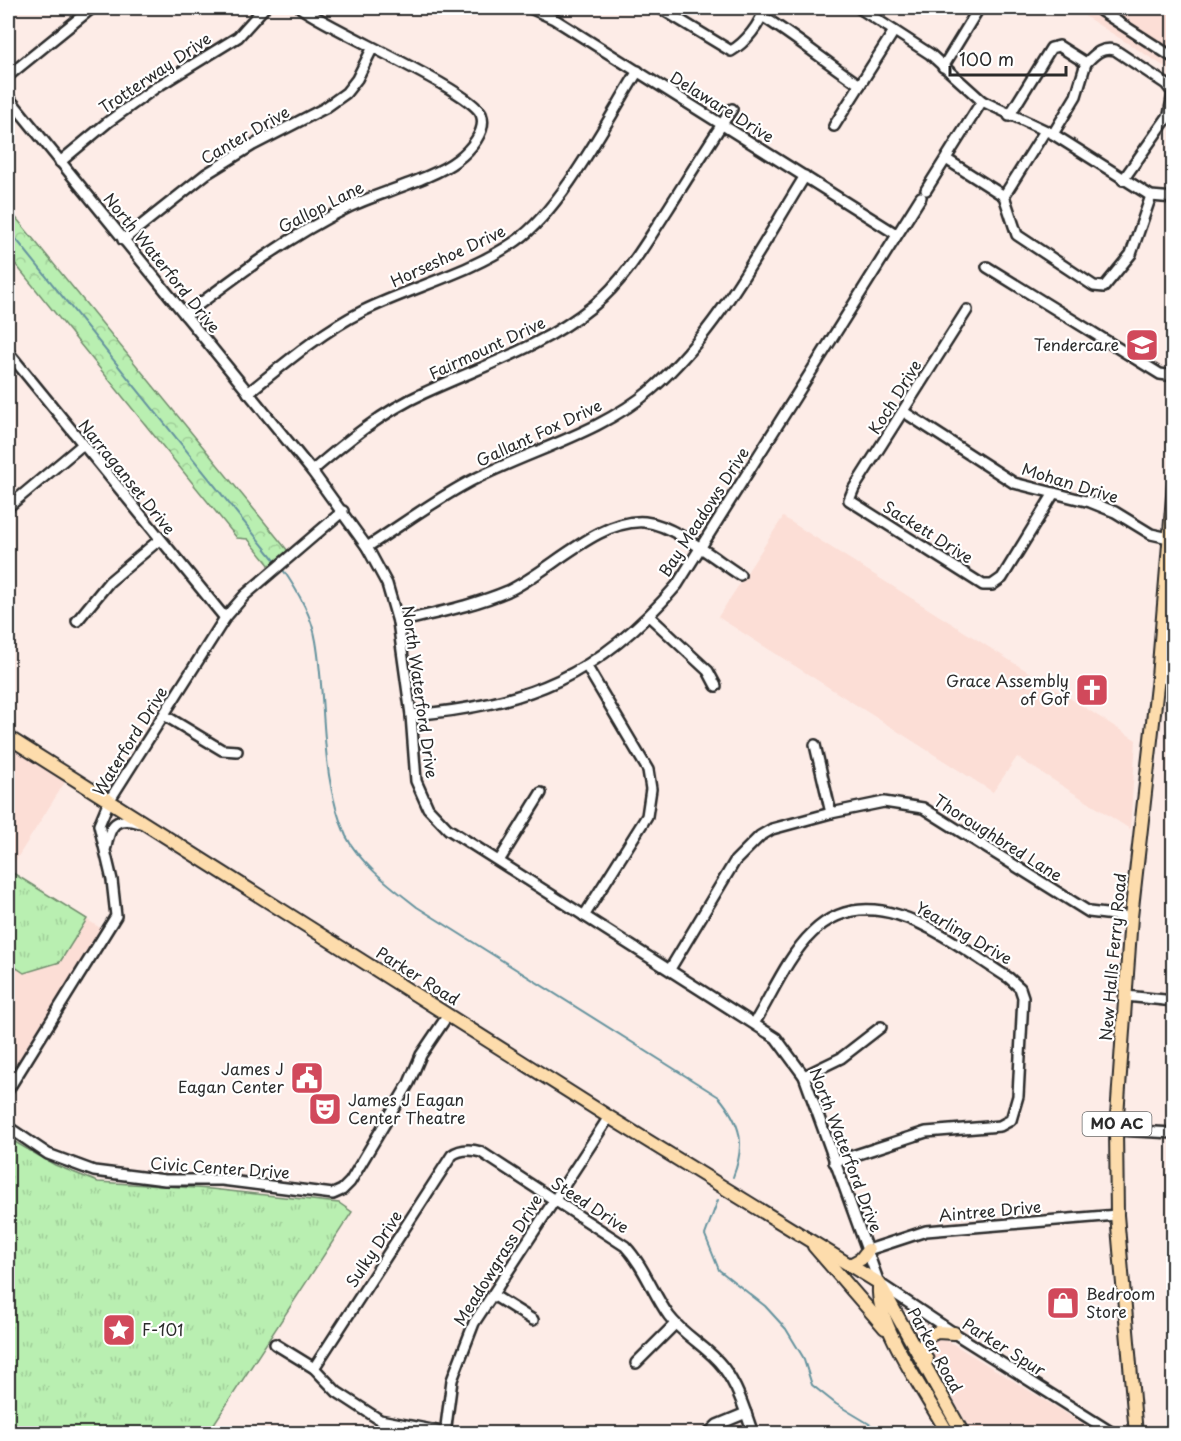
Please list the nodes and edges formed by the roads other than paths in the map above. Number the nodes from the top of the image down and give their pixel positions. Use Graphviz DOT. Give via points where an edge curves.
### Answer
graph roads {
  1 [pos="92,8"];
  2 [pos="264,8"];
  3 [pos="301,8"];
  4 [pos="530,8"];
  5 [pos="660,8"];
  6 [pos="859,8"];
  7 [pos="979,8"];
  8 [pos="1102,8"];
  9 [pos="764,12"];
  10 [pos="894,31"];
  11 [pos="372,49"];
  12 [pos="1173,58"];
  13 [pos="1086,63"];
  14 [pos="943,67"];
  15 [pos="638,71"];
  16 [pos="8,76"];
  17 [pos="860,85"];
  18 [pos="8,97"];
  19 [pos="982,101"];
  20 [pos="732,109"];
  21 [pos="1009,116"];
  22 [pos="721,124"];
  23 [pos="834,126"];
  24 [pos="1049,133"];
  25 [pos="946,159"];
  26 [pos="60,162"];
  27 [pos="805,176"];
  28 [pos="1123,180"];
  29 [pos="1004,196"];
  30 [pos="1151,196"];
  31 [pos="1173,198"];
  32 [pos="896,234"];
  33 [pos="123,240"];
  34 [pos="987,267"];
  35 [pos="967,310"];
  36 [pos="185,315"];
  37 [pos="8,352"];
  38 [pos="1173,376"];
  39 [pos="248,393"];
  40 [pos="904,412"];
  41 [pos="82,445"];
  42 [pos="312,471"];
  43 [pos="1173,484"];
  44 [pos="1054,493"];
  45 [pos="849,500"];
  46 [pos="8,507"];
  47 [pos="343,511"];
  48 [pos="1169,538"];
  49 [pos="159,540"];
  50 [pos="367,547"];
  51 [pos="700,550"];
  52 [pos="740,575"];
  53 [pos="650,617"];
  54 [pos="225,618"];
  55 [pos="77,621"];
  56 [pos="398,622"];
  57 [pos="587,667"];
  58 [pos="1158,678"];
  59 [pos="1173,679"];
  60 [pos="716,686"];
  61 [pos="164,715"];
  62 [pos="411,715"];
  63 [pos="8,737"];
  64 [pos="815,745"];
  65 [pos="237,751"];
  66 [pos="541,794"];
  67 [pos="109,801"];
  68 [pos="831,813"];
  69 [pos="146,824"];
  70 [pos="105,852"];
  71 [pos="498,861"];
  72 [pos="584,916"];
  73 [pos="1131,917"];
  74 [pos="669,969"];
  75 [pos="1126,996"];
  76 [pos="1173,1001"];
  77 [pos="448,1015"];
  78 [pos="755,1022"];
  79 [pos="882,1027"];
  80 [pos="804,1076"];
  81 [pos="8,1090"];
  82 [pos="609,1117"];
  83 [pos="8,1127"];
  84 [pos="1116,1130"];
  85 [pos="1173,1133"];
  86 [pos="463,1150"];
  87 [pos="834,1162"];
  88 [pos="554,1199"];
  89 [pos="1117,1215"];
  90 [pos="811,1241"];
  91 [pos="868,1250"];
  92 [pos="850,1265"];
  93 [pos="879,1283"];
  94 [pos="493,1295"];
  95 [pos="533,1320"];
  96 [pos="675,1324"];
  97 [pos="954,1334"];
  98 [pos="274,1344"];
  99 [pos="903,1354"];
  100 [pos="636,1363"];
  101 [pos="314,1368"];
  102 [pos="945,1400"];
  103 [pos="746,1413"];
  104 [pos="448,1433"];
  105 [pos="708,1434"];
  106 [pos="753,1434"];
  107 [pos="948,1434"];
  108 [pos="963,1434"];
  109 [pos="1114,1434"];
  110 [pos="1136,1434"];
  1 -- 16 [label="street"];
  2 -- 26 [label="street, Trotterway Drive" via="238,37 155,88"];
  3 -- 11 [label="street"];
  4 -- 15 [label="street, Delaware Drive"];
  5 -- 9 [label="street" via="731,51 740,46"];
  6 -- 10 [label="street"];
  7 -- 14 [label="street"];
  8 -- 12 [label="street"];
  9 -- 17 [label="street" via="811,52"];
  10 -- 14 [label="street"];
  10 -- 17 [label="street"];
  11 -- 33 [label="street, Canter Drive" via="346,93 206,174"];
  11 -- 36 [label="street, Gallop Lane" via="471,103 481,114 477,139 456,162 306,228"];
  13 -- 21 [label="street" via="1059,46 1051,48"];
  13 -- 24 [label="street" via="1076,96"];
  13 -- 28 [label="street" via="1098,51 1115,50 1166,84 1173,93 1169,115"];
  14 -- 19 [label="street"];
  15 -- 22 [label="street, Delaware Drive"];
  15 -- 39 [label="street, Horseshoe Drive" via="559,196 517,241 361,312 302,350"];
  17 -- 23 [label="street"];
  18 -- 26 [label="street, North Waterford Drive"];
  19 -- 21 [label="street"];
  19 -- 25 [label="street, Bay Meadows Drive"];
  20 -- 22 [label="street, Fairmount Drive"];
  21 -- 24 [label="street"];
  22 -- 27 [label="street, Delaware Drive"];
  22 -- 42 [label="street, Fairmount Drive" via="645,246 594,305 561,330 520,352 422,394 379,418"];
  24 -- 28 [label="street"];
  24 -- 29 [label="street"];
  25 -- 29 [label="street"];
  25 -- 32 [label="street, Bay Meadows Drive"];
  26 -- 33 [label="street, North Waterford Drive"];
  27 -- 32 [label="street, Delaware Drive"];
  27 -- 50 [label="street, Gallant Fox Drive" via="715,319 683,360 650,391 609,418 466,484"];
  28 -- 30 [label="street"];
  29 -- 30 [label="street" via="1017,235 1094,286 1104,287 1131,254"];
  30 -- 31 [label="street"];
  32 -- 51 [label="street, Bay Meadows Drive"];
  33 -- 36 [label="street, North Waterford Drive"];
  34 -- 38 [label="street" via="1160,374"];
  35 -- 40 [label="street, Koch Drive"];
  36 -- 39 [label="street, North Waterford Drive"];
  37 -- 41 [label="street, Narraganset Drive"];
  39 -- 42 [label="street, North Waterford Drive"];
  40 -- 44 [label="street, Mohan Drive" via="1014,483"];
  40 -- 45 [label="street, Koch Drive"];
  41 -- 46 [label="street"];
  41 -- 49 [label="street, Narraganset Drive"];
  42 -- 47 [label="street, North Waterford Drive"];
  43 -- 48 [label="main road, New Halls Ferry Road / MO AC"];
  44 -- 45 [label="street, Sackett Drive" via="1002,578 992,585 983,585"];
  44 -- 48 [label="street, Mohan Drive" via="1098,505 1151,534"];
  47 -- 50 [label="street, North Waterford Drive"];
  47 -- 54 [label="street, Waterford Drive" via="245,595"];
  48 -- 58 [label="main road, New Halls Ferry Road / MO AC"];
  49 -- 54 [label="street, Narraganset Drive"];
  49 -- 55 [label="street" via="109,582"];
  50 -- 56 [label="street, North Waterford Drive" via="387,584"];
  51 -- 52 [label="street"];
  51 -- 53 [label="street, Bay Meadows Drive"];
  51 -- 56 [label="street" via="663,526 645,522 623,524 604,531 509,590 474,604"];
  53 -- 57 [label="street, Bay Meadows Drive"];
  53 -- 60 [label="street" via="708,671"];
  54 -- 61 [label="street, Waterford Drive"];
  56 -- 62 [label="street, North Waterford Drive"];
  57 -- 62 [label="street, Bay Meadows Drive" via="557,683 494,705"];
  57 -- 72 [label="street" via="648,770 651,789 647,816"];
  58 -- 59 [label="street"];
  58 -- 73 [label="main road, New Halls Ferry Road / MO AC"];
  61 -- 65 [label="street" via="222,750"];
  61 -- 67 [label="street, Waterford Drive"];
  62 -- 71 [label="street, North Waterford Drive" via="416,781 428,808 448,829"];
  63 -- 67 [label="main road, Parker Road"];
  64 -- 68 [label="street"];
  66 -- 71 [label="street"];
  67 -- 69 [label="main road, Parker Road"];
  67 -- 70 [label="street, Waterford Drive" via="99,825"];
  68 -- 73 [label="street, Thoroughbred Lane" via="884,802 923,808 1077,906 1089,912"];
  68 -- 74 [label="street, Thoroughbred Lane" via="772,829 748,846"];
  69 -- 70 [label="street" via="115,823 109,831"];
  69 -- 77 [label="main road, Parker Road"];
  70 -- 81 [label="street, Waterford Drive" via="116,916"];
  71 -- 72 [label="street, North Waterford Drive"];
  72 -- 74 [label="street, North Waterford Drive"];
  73 -- 75 [label="main road, New Halls Ferry Road / MO AC"];
  74 -- 78 [label="street, North Waterford Drive"];
  75 -- 76 [label="street"];
  75 -- 84 [label="main road, New Halls Ferry Road / MO AC"];
  77 -- 82 [label="main road, Parker Road"];
  77 -- 83 [label="street, Civic Center Drive" via="421,1055 409,1083 350,1182 333,1194 219,1180 165,1180 94,1171 48,1154"];
  78 -- 80 [label="street, North Waterford Drive" via="776,1038"];
  78 -- 87 [label="street, Yearling Drive" via="811,934 836,916 870,908 908,916 1010,978 1020,988 1023,997 1018,1096 1015,1113 1006,1125 926,1132"];
  79 -- 80 [label="street" via="842,1058"];
  80 -- 87 [label="street, North Waterford Drive"];
  82 -- 88 [label="street, Meadowgrass Drive"];
  82 -- 90 [label="main road, Parker Road"];
  84 -- 85 [label="street"];
  84 -- 89 [label="main road, New Halls Ferry Road / MO AC"];
  86 -- 88 [label="street, Steed Drive" via="481,1152"];
  86 -- 101 [label="street, Sulky Drive" via="452,1155"];
  87 -- 91 [label="street, North Waterford Drive"];
  88 -- 94 [label="street, Meadowgrass Drive"];
  88 -- 96 [label="street, Steed Drive" via="637,1258 651,1290"];
  89 -- 91 [label="street, Aintree Drive" via="926,1231"];
  89 -- 110 [label="main road, New Halls Ferry Road / MO AC"];
  90 -- 92 [label="main road, Parker Road"];
  90 -- 99 [label="main road, Parker Road" via="854,1289"];
  91 -- 92 [label="main road" via="861,1260"];
  91 -- 93 [label="street, North Waterford Drive"];
  92 -- 93 [label="main road, Parker Road"];
  93 -- 97 [label="street, Parker Spur"];
  93 -- 99 [label="main road, Parker Road" via="881,1306"];
  93 -- 102 [label="main road, Parker Road"];
  94 -- 95 [label="street"];
  94 -- 104 [label="street, Meadowgrass Drive" via="465,1342 452,1380"];
  96 -- 100 [label="street"];
  96 -- 103 [label="street, Steed Drive" via="722,1365"];
  97 -- 102 [label="main road" via="937,1332 927,1337 922,1348"];
  97 -- 109 [label="street, Parker Spur"];
  98 -- 101 [label="street"];
  99 -- 107 [label="main road, Parker Road"];
  101 -- 104 [label="street" via="338,1392 380,1420"];
  102 -- 108 [label="main road, Parker Road"];
  103 -- 105 [label="street" via="717,1425"];
  103 -- 106 [label="street, Steed Drive"];
}
